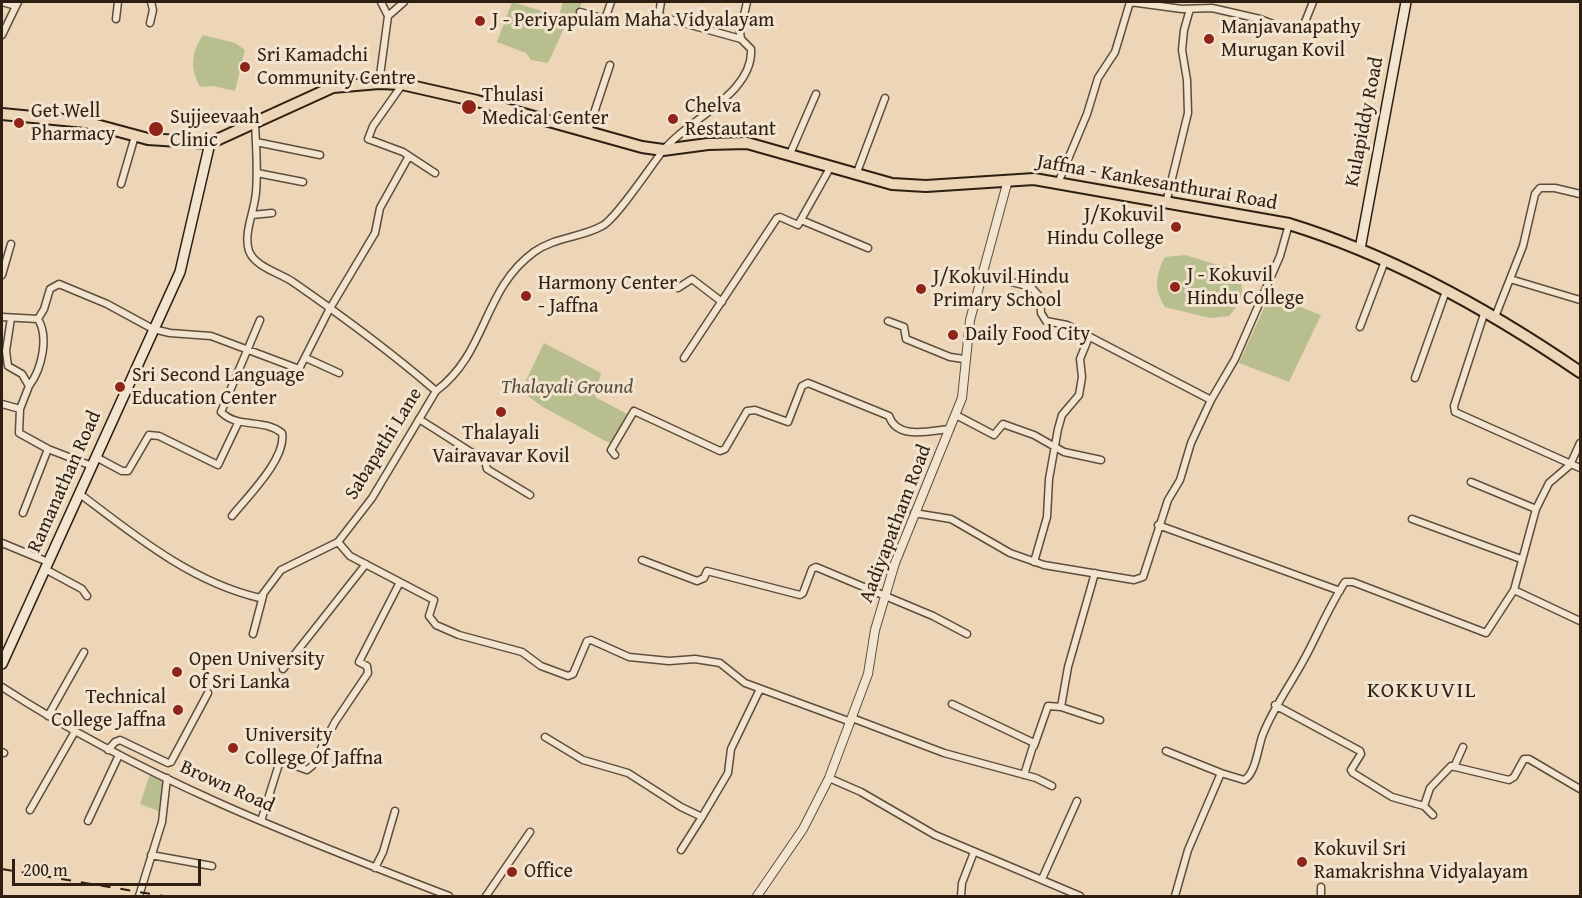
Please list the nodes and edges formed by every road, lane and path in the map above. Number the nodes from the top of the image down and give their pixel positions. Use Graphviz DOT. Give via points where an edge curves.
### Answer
graph roads {
  1 [pos="2,2"];
  2 [pos="118,2"];
  3 [pos="151,2"];
  4 [pos="381,2"];
  5 [pos="404,2"];
  6 [pos="611,2"];
  7 [pos="661,2"];
  8 [pos="747,2"];
  9 [pos="1130,2"];
  10 [pos="1313,2"];
  11 [pos="1406,2"];
  12 [pos="17,4"];
  13 [pos="1190,9"];
  14 [pos="580,12"];
  15 [pos="388,16"];
  16 [pos="116,19"];
  17 [pos="150,23"];
  18 [pos="2,34"];
  19 [pos="741,39"];
  20 [pos="610,64"];
  21 [pos="379,83"];
  22 [pos="402,84"];
  23 [pos="816,94"];
  24 [pos="885,98"];
  25 [pos="2,114"];
  26 [pos="255,123"];
  27 [pos="588,131"];
  28 [pos="135,136"];
  29 [pos="210,142"];
  30 [pos="256,142"];
  31 [pos="663,150"];
  32 [pos="790,154"];
  33 [pos="320,156"];
  34 [pos="409,156"];
  35 [pos="830,168"];
  36 [pos="257,172"];
  37 [pos="435,174"];
  38 [pos="856,175"];
  39 [pos="1008,180"];
  40 [pos="303,183"];
  41 [pos="1058,183"];
  42 [pos="121,184"];
  43 [pos="1581,194"];
  44 [pos="1166,203"];
  45 [pos="272,213"];
  46 [pos="252,215"];
  47 [pos="801,220"];
  48 [pos="1289,224"];
  49 [pos="11,244"];
  50 [pos="868,248"];
  51 [pos="1360,249"];
  52 [pos="1385,261"];
  53 [pos="2,275"];
  54 [pos="984,275"];
  55 [pos="1510,279"];
  56 [pos="678,288"];
  57 [pos="1446,291"];
  58 [pos="1581,300"];
  59 [pos="722,303"];
  60 [pos="329,309"];
  61 [pos="1490,314"];
  62 [pos="2,317"];
  63 [pos="10,318"];
  64 [pos="38,318"];
  65 [pos="260,320"];
  66 [pos="888,321"];
  67 [pos="1360,327"];
  68 [pos="153,329"];
  69 [pos="1089,337"];
  70 [pos="248,352"];
  71 [pos="306,358"];
  72 [pos="684,358"];
  73 [pos="964,359"];
  74 [pos="1581,372"];
  75 [pos="339,373"];
  76 [pos="1415,378"];
  77 [pos="29,386"];
  78 [pos="436,391"];
  79 [pos="1212,400"];
  80 [pos="2,404"];
  81 [pos="20,409"];
  82 [pos="956,415"];
  83 [pos="419,420"];
  84 [pos="238,423"];
  85 [pos="950,429"];
  86 [pos="1581,443"];
  87 [pos="1056,447"];
  88 [pos="48,449"];
  89 [pos="615,455"];
  90 [pos="96,457"];
  91 [pos="1101,459"];
  92 [pos="1570,465"];
  93 [pos="92,466"];
  94 [pos="1581,468"];
  95 [pos="1471,482"];
  96 [pos="80,494"];
  97 [pos="530,495"];
  98 [pos="1536,509"];
  99 [pos="23,513"];
  100 [pos="914,513"];
  101 [pos="232,516"];
  102 [pos="1412,519"];
  103 [pos="1158,525"];
  104 [pos="338,542"];
  105 [pos="2,543"];
  106 [pos="1521,559"];
  107 [pos="642,561"];
  108 [pos="1034,561"];
  109 [pos="366,564"];
  110 [pos="47,565"];
  111 [pos="1095,573"];
  112 [pos="399,584"];
  113 [pos="1514,590"];
  114 [pos="1340,591"];
  115 [pos="884,595"];
  116 [pos="87,596"];
  117 [pos="263,596"];
  118 [pos="1581,621"];
  119 [pos="253,634"];
  120 [pos="967,634"];
  121 [pos="84,652"];
  122 [pos="2,664"];
  123 [pos="282,669"];
  124 [pos="2,687"];
  125 [pos="759,688"];
  126 [pos="208,693"];
  127 [pos="952,704"];
  128 [pos="1275,705"];
  129 [pos="1061,707"];
  130 [pos="48,716"];
  131 [pos="852,720"];
  132 [pos="1100,720"];
  133 [pos="74,733"];
  134 [pos="545,737"];
  135 [pos="1034,746"];
  136 [pos="1462,747"];
  137 [pos="108,750"];
  138 [pos="1166,751"];
  139 [pos="119,755"];
  140 [pos="1454,766"];
  141 [pos="1221,773"];
  142 [pos="1024,775"];
  143 [pos="167,778"];
  144 [pos="829,778"];
  145 [pos="1052,786"];
  146 [pos="1581,789"];
  147 [pos="1077,801"];
  148 [pos="1424,806"];
  149 [pos="30,810"];
  150 [pos="395,811"];
  151 [pos="1433,815"];
  152 [pos="702,818"];
  153 [pos="88,821"];
  154 [pos="261,821"];
  155 [pos="530,832"];
  156 [pos="681,850"];
  157 [pos="974,852"];
  158 [pos="151,855"];
  159 [pos="212,866"];
  160 [pos="375,867"];
  161 [pos="1042,879"];
  162 [pos="1321,887"];
  163 [pos="139,897"];
  164 [pos="449,897"];
  165 [pos="486,897"];
  166 [pos="757,897"];
  167 [pos="961,897"];
  168 [pos="1080,897"];
  169 [pos="1175,897"];
  170 [pos="1321,897"];
  1 -- 12 [label="street"];
  2 -- 16 [label="street"];
  3 -- 17 [label="street"];
  4 -- 15 [label="street"];
  5 -- 15 [label="street"];
  6 -- 14 [label="street" via="605,19"];
  7 -- 19 [label="street" via="662,17"];
  8 -- 19 [label="street"];
  9 -- 13 [label="street"];
  9 -- 41 [label="street" via="1115,52 1098,78"];
  10 -- 13 [label="street" via="1303,27 1288,30 1212,8"];
  11 -- 51 [label="main road, Kulapiddy Road"];
  12 -- 18 [label="street"];
  13 -- 44 [label="street" via="1182,50 1188,112"];
  15 -- 21 [label="street"];
  19 -- 31 [label="street, Sabapathi Lane" via="752,50 744,79"];
  20 -- 27 [label="street"];
  21 -- 22 [label="main road, Jaffna - Kankesanthurai Road"];
  21 -- 26 [label="main road, Jaffna - Kankesanthurai Road" via="333,87"];
  22 -- 27 [label="main road, Jaffna - Kankesanthurai Road"];
  22 -- 34 [label="street" via="368,139"];
  23 -- 32 [label="street"];
  24 -- 38 [label="street"];
  25 -- 28 [label="main road, Jaffna - Kankesanthurai Road" via="85,122"];
  26 -- 29 [label="main road, Jaffna - Kankesanthurai Road"];
  26 -- 30 [label="street"];
  27 -- 31 [label="main road, Jaffna - Kankesanthurai Road"];
  28 -- 29 [label="main road, Jaffna - Kankesanthurai Road"];
  28 -- 42 [label="street"];
  29 -- 68 [label="main road, Ramanathan Road" via="187,251"];
  30 -- 33 [label="street"];
  30 -- 36 [label="street"];
  31 -- 32 [label="main road, Jaffna - Kankesanthurai Road" via="747,143"];
  31 -- 78 [label="street, Sabapathi Lane" via="604,226 553,241 509,275 470,357"];
  32 -- 35 [label="main road, Jaffna - Kankesanthurai Road"];
  34 -- 37 [label="street"];
  34 -- 60 [label="street" via="380,208 375,233"];
  35 -- 38 [label="main road, Jaffna - Kankesanthurai Road"];
  35 -- 47 [label="street"];
  36 -- 40 [label="street"];
  36 -- 46 [label="street"];
  38 -- 39 [label="main road, Jaffna - Kankesanthurai Road" via="912,186"];
  39 -- 41 [label="main road, Jaffna - Kankesanthurai Road"];
  39 -- 54 [label="street, Aadiyapatham Road"];
  41 -- 44 [label="main road, Jaffna - Kankesanthurai Road"];
  43 -- 55 [label="street" via="1540,188"];
  44 -- 48 [label="main road, Jaffna - Kankesanthurai Road"];
  45 -- 46 [label="street"];
  46 -- 60 [label="street" via="248,248 253,258"];
  47 -- 50 [label="street"];
  47 -- 59 [label="street" via="798,225 777,218"];
  48 -- 51 [label="main road, Jaffna - Kankesanthurai Road"];
  48 -- 79 [label="street" via="1280,256 1235,359"];
  49 -- 53 [label="street"];
  51 -- 52 [label="main road, Jaffna - Kankesanthurai Road"];
  52 -- 57 [label="main road, Jaffna - Kankesanthurai Road"];
  52 -- 67 [label="street"];
  54 -- 69 [label="street" via="1031,287 1041,297 1043,319 1067,325"];
  54 -- 73 [label="street, Aadiyapatham Road" via="970,320"];
  55 -- 58 [label="street"];
  55 -- 61 [label="street"];
  56 -- 59 [label="street" via="692,279"];
  57 -- 61 [label="main road, Jaffna - Kankesanthurai Road"];
  57 -- 76 [label="street"];
  59 -- 72 [label="street"];
  60 -- 71 [label="street"];
  60 -- 78 [label="street" via="394,355"];
  61 -- 74 [label="main road, Jaffna - Kankesanthurai Road"];
  61 -- 92 [label="street" via="1455,412"];
  62 -- 63 [label="street"];
  63 -- 64 [label="street"];
  63 -- 77 [label="street" via="8,366 22,374"];
  64 -- 68 [label="street" via="50,289 59,284"];
  64 -- 77 [label="street" via="42,352 38,371"];
  65 -- 70 [label="street"];
  66 -- 73 [label="street" via="904,327 906,339"];
  68 -- 70 [label="street" via="211,336"];
  68 -- 90 [label="main road, Ramanathan Road"];
  69 -- 79 [label="street"];
  69 -- 87 [label="street" via="1080,359 1079,395 1062,415"];
  70 -- 71 [label="street" via="294,369 299,369"];
  70 -- 84 [label="street" via="221,412"];
  71 -- 75 [label="street"];
  73 -- 82 [label="street, Aadiyapatham Road" via="964,383"];
  77 -- 81 [label="street"];
  78 -- 83 [label="street, Sabapathi Lane"];
  79 -- 103 [label="street"];
  80 -- 81 [label="street"];
  81 -- 88 [label="street" via="19,433"];
  82 -- 85 [label="street, Aadiyapatham Road"];
  82 -- 87 [label="street" via="994,435 1003,424"];
  83 -- 97 [label="street"];
  83 -- 104 [label="street, Sabapathi Lane" via="372,498"];
  84 -- 90 [label="street" via="218,465 159,436 149,435 128,471"];
  84 -- 101 [label="street" via="273,426 283,438 272,467"];
  85 -- 89 [label="street" via="900,430 892,425 889,416 808,383 802,386 788,422 755,410 747,411 720,451 634,411 611,450"];
  85 -- 100 [label="street, Aadiyapatham Road"];
  86 -- 92 [label="street"];
  87 -- 91 [label="street"];
  87 -- 108 [label="street" via="1047,517"];
  88 -- 93 [label="street"];
  88 -- 99 [label="street"];
  90 -- 93 [label="main road, Ramanathan Road"];
  92 -- 94 [label="street"];
  92 -- 98 [label="street" via="1549,483"];
  93 -- 96 [label="main road, Ramanathan Road"];
  95 -- 98 [label="street"];
  96 -- 110 [label="main road, Ramanathan Road"];
  96 -- 117 [label="street" via="140,541 175,561 240,593"];
  98 -- 106 [label="street"];
  100 -- 108 [label="street" via="951,519 1010,553"];
  100 -- 115 [label="street, Aadiyapatham Road"];
  102 -- 106 [label="street"];
  103 -- 111 [label="street" via="1143,577 1134,580"];
  103 -- 114 [label="street"];
  104 -- 109 [label="street" via="350,556"];
  104 -- 117 [label="street, Sabapathi Lane" via="281,570"];
  105 -- 110 [label="street"];
  106 -- 113 [label="street"];
  107 -- 115 [label="street" via="697,581 704,579 708,571 800,595 816,567"];
  108 -- 111 [label="street"];
  109 -- 112 [label="street"];
  109 -- 123 [label="street"];
  110 -- 116 [label="street"];
  110 -- 122 [label="main road, Ramanathan Road"];
  111 -- 129 [label="street" via="1068,667"];
  112 -- 125 [label="street" via="434,600 429,616 436,626 522,652 541,666 568,676 573,674 586,641 591,640 629,657 720,663 745,683"];
  112 -- 154 [label="street" via="359,662 367,666 368,674 335,722 312,766 307,770 282,761 279,764"];
  113 -- 114 [label="street" via="1486,633 1353,582 1345,582"];
  113 -- 118 [label="street"];
  114 -- 128 [label="street"];
  115 -- 120 [label="street"];
  115 -- 131 [label="street, Aadiyapatham Road" via="868,674"];
  117 -- 119 [label="street, Sabapathi Lane"];
  121 -- 130 [label="street"];
  124 -- 130 [label="street, Brown Road"];
  125 -- 131 [label="street"];
  125 -- 152 [label="street" via="731,749 728,773"];
  126 -- 137 [label="street" via="171,762 120,740"];
  127 -- 135 [label="street" via="1032,741"];
  128 -- 141 [label="street" via="1247,779"];
  128 -- 148 [label="street" via="1360,751 1353,773 1392,796"];
  129 -- 132 [label="street"];
  129 -- 135 [label="street" via="1048,706"];
  130 -- 133 [label="street, Brown Road"];
  131 -- 142 [label="street" via="944,753"];
  131 -- 144 [label="street, Aadiyapatham Road"];
  133 -- 137 [label="street, Brown Road"];
  133 -- 149 [label="street"];
  134 -- 152 [label="street" via="583,760 628,773"];
  135 -- 142 [label="street"];
  136 -- 140 [label="street"];
  137 -- 139 [label="street, Brown Road"];
  138 -- 141 [label="street"];
  139 -- 143 [label="street, Brown Road"];
  139 -- 153 [label="street"];
  140 -- 146 [label="street" via="1509,780 1524,759 1529,759"];
  140 -- 148 [label="street" via="1430,788"];
  141 -- 169 [label="street" via="1188,850"];
  142 -- 145 [label="street"];
  143 -- 154 [label="street, Brown Road"];
  143 -- 158 [label="street" via="165,807"];
  144 -- 157 [label="street"];
  144 -- 166 [label="street, Aadiyapatham Road" via="802,829"];
  147 -- 161 [label="street"];
  148 -- 151 [label="street"];
  150 -- 160 [label="street"];
  152 -- 156 [label="street"];
  154 -- 160 [label="street, Brown Road"];
  155 -- 165 [label="street"];
  157 -- 161 [label="street"];
  157 -- 167 [label="street" via="962,882"];
  158 -- 159 [label="street"];
  158 -- 163 [label="street"];
  160 -- 164 [label="street, Brown Road"];
  161 -- 168 [label="street"];
  162 -- 170 [label="street"];
}
